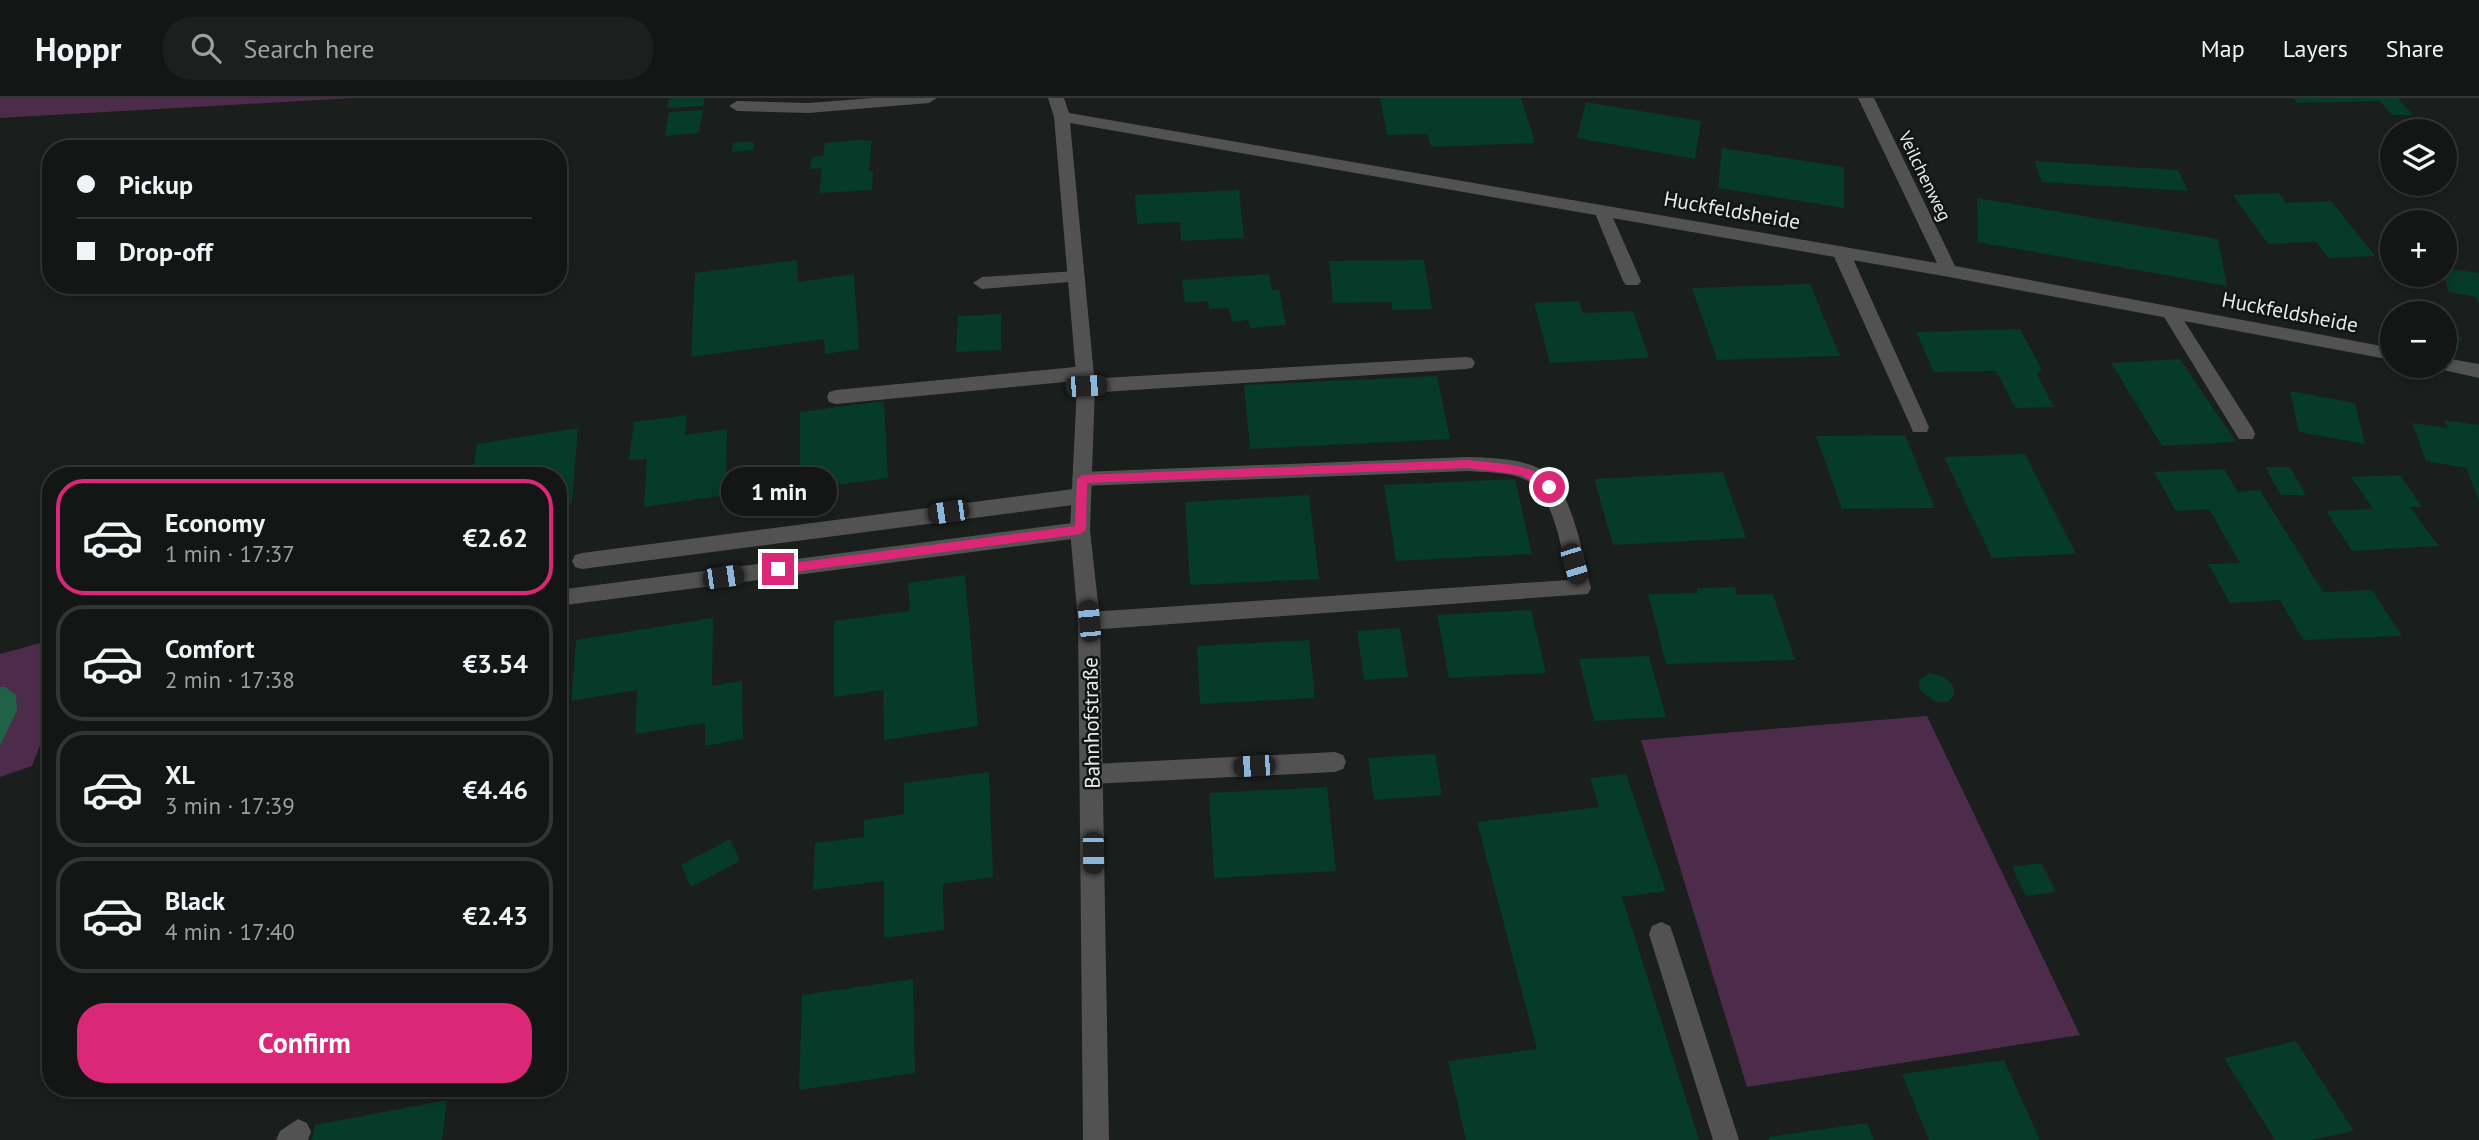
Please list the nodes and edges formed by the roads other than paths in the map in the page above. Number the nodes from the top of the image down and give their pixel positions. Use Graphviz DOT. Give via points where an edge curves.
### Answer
graph roads {
  1 [pos="929,98"];
  2 [pos="1056,98"];
  3 [pos="1866,98"];
  4 [pos="737,106"];
  5 [pos="1062,117"];
  6 [pos="1602,211"];
  7 [pos="1841,252"];
  8 [pos="1949,271"];
  9 [pos="1076,276"];
  10 [pos="1632,281"];
  11 [pos="982,283"];
  12 [pos="2170,313"];
  13 [pos="2380,353"];
  14 [pos="1466,363"];
  15 [pos="2457,366"];
  16 [pos="2479,371"];
  17 [pos="1086,379"];
  18 [pos="836,397"];
  19 [pos="1920,427"];
  20 [pos="2246,434"];
  21 [pos="1082,488"];
  22 [pos="1080,530"];
  23 [pos="582,561"];
  24 [pos="567,597"];
  25 [pos="1089,621"];
  26 [pos="1335,762"];
  27 [pos="1092,775"];
  28 [pos="1661,934"];
  29 [pos="1096,1140"];
  30 [pos="1726,1140"];
  1 -- 4 [label="street" via="808,108"];
  2 -- 5 [label="street, Bahnhofstraße"];
  3 -- 8 [label="street, Veilchenweg"];
  5 -- 6 [label="street, Huckfeldsheide"];
  5 -- 9 [label="street, Bahnhofstraße"];
  6 -- 7 [label="street, Huckfeldsheide"];
  6 -- 10 [label="street"];
  7 -- 8 [label="street, Huckfeldsheide"];
  7 -- 19 [label="street"];
  8 -- 12 [label="street, Huckfeldsheide"];
  9 -- 11 [label="street"];
  9 -- 17 [label="street, Bahnhofstraße"];
  12 -- 13 [label="street, Huckfeldsheide"];
  12 -- 20 [label="street"];
  14 -- 17 [label="street"];
  15 -- 16 [label="street"];
  17 -- 18 [label="street"];
  17 -- 21 [label="street, Bahnhofstraße"];
  21 -- 22 [label="street, Bahnhofstraße"];
  21 -- 23 [label="street"];
  21 -- 25 [label="street" via="1458,464 1507,468 1536,476 1554,495 1581,587"];
  22 -- 24 [label="street"];
  22 -- 25 [label="street, Bahnhofstraße"];
  25 -- 27 [label="street, Bahnhofstraße"];
  26 -- 27 [label="street"];
  27 -- 29 [label="street, Bahnhofstraße"];
  28 -- 30 [label="street"];
}
